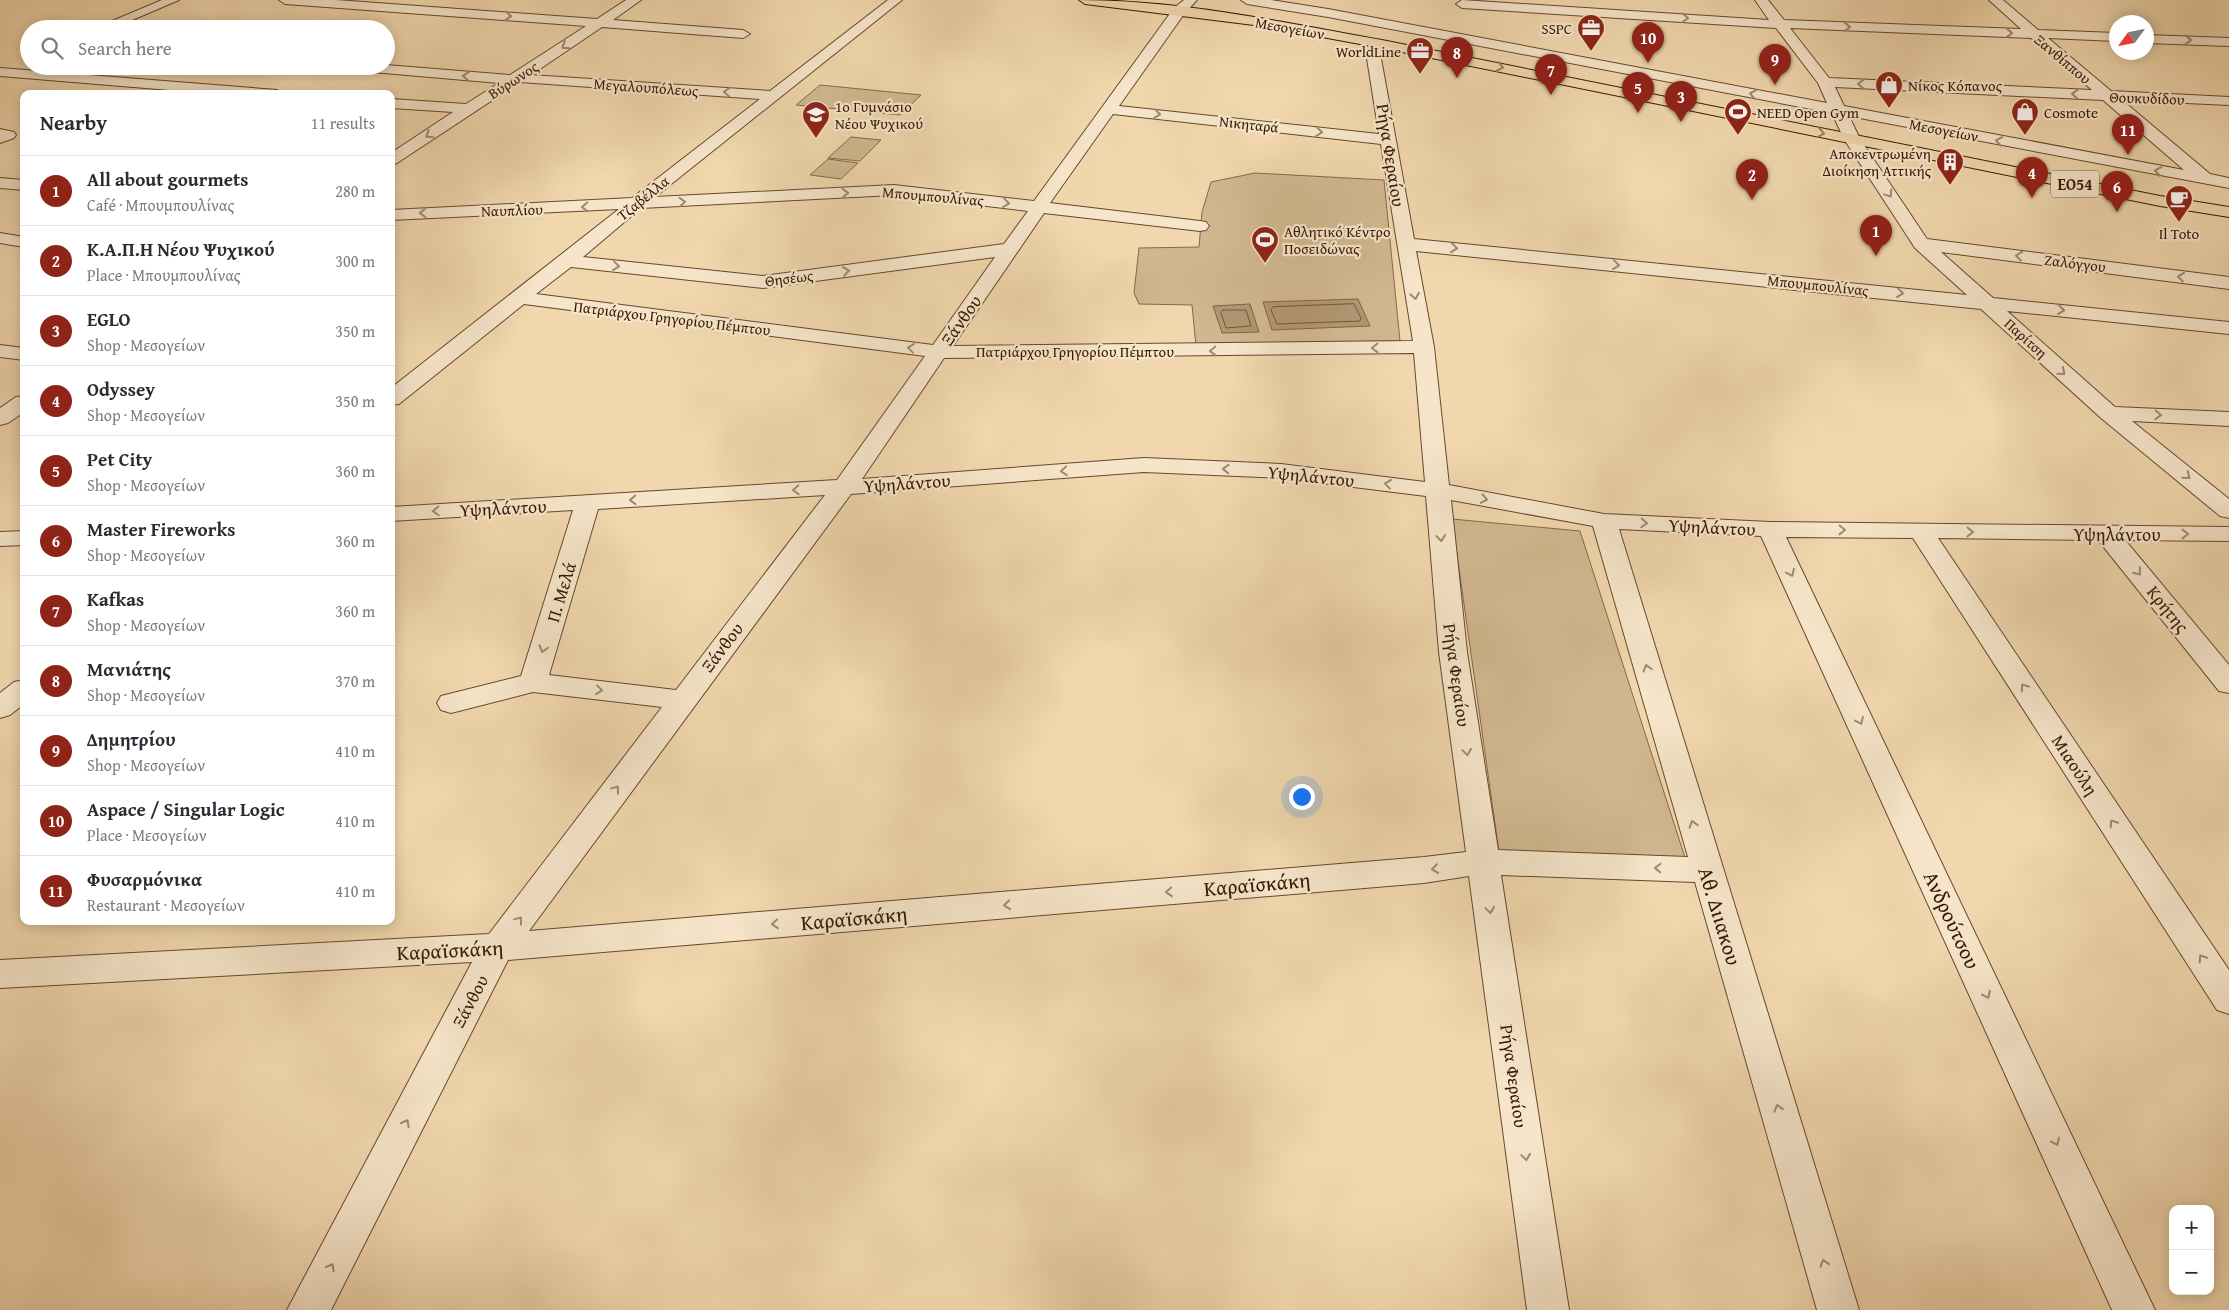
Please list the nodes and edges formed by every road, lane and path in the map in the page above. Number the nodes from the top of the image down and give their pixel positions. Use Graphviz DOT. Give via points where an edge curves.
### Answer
graph roads {
  1 [pos="173,0"];
  2 [pos="285,0"];
  3 [pos="635,0"];
  4 [pos="896,0"];
  5 [pos="1085,0"];
  6 [pos="1247,0"];
  7 [pos="1761,0"];
  8 [pos="1995,0"];
  9 [pos="1462,2"];
  10 [pos="1185,3"];
  11 [pos="122,20"];
  12 [pos="602,22"];
  13 [pos="1778,24"];
  14 [pos="743,34"];
  15 [pos="2035,34"];
  16 [pos="2109,37"];
  17 [pos="2154,39"];
  18 [pos="1455,42"];
  19 [pos="2229,42"];
  20 [pos="1382,44"];
  21 [pos="20,59"];
  22 [pos="0,66"];
  23 [pos="395,70"];
  24 [pos="0,72"];
  25 [pos="20,74"];
  26 [pos="38,75"];
  27 [pos="516,79"];
  28 [pos="1825,82"];
  29 [pos="227,90"];
  30 [pos="776,96"];
  31 [pos="2107,96"];
  32 [pos="2229,101"];
  33 [pos="395,103"];
  34 [pos="469,109"];
  35 [pos="1109,109"];
  36 [pos="1844,124"];
  37 [pos="0,134"];
  38 [pos="0,138"];
  39 [pos="1390,140"];
  40 [pos="395,157"];
  41 [pos="2206,180"];
  42 [pos="0,182"];
  43 [pos="20,184"];
  44 [pos="2227,191"];
  45 [pos="634,205"];
  46 [pos="1039,207"];
  47 [pos="2229,212"];
  48 [pos="395,215"];
  49 [pos="1200,226"];
  50 [pos="0,238"];
  51 [pos="20,241"];
  52 [pos="1406,244"];
  53 [pos="1921,244"];
  54 [pos="1011,249"];
  55 [pos="567,261"];
  56 [pos="2229,283"];
  57 [pos="519,298"];
  58 [pos="1986,302"];
  59 [pos="2229,328"];
  60 [pos="1424,347"];
  61 [pos="0,351"];
  62 [pos="939,352"];
  63 [pos="20,354"];
  64 [pos="395,396"];
  65 [pos="20,405"];
  66 [pos="2109,413"];
  67 [pos="0,418"];
  68 [pos="2229,419"];
  69 [pos="844,487"];
  70 [pos="1436,490"];
  71 [pos="588,502"];
  72 [pos="2229,511"];
  73 [pos="395,514"];
  74 [pos="1604,521"];
  75 [pos="1770,529"];
  76 [pos="1921,531"];
  77 [pos="2229,534"];
  78 [pos="2107,535"];
  79 [pos="20,538"];
  80 [pos="0,539"];
  81 [pos="533,683"];
  82 [pos="2229,684"];
  83 [pos="20,692"];
  84 [pos="683,700"];
  85 [pos="451,703"];
  86 [pos="0,708"];
  87 [pos="1483,862"];
  88 [pos="1707,870"];
  89 [pos="498,947"];
  90 [pos="0,974"];
  91 [pos="2229,999"];
  92 [pos="308,1310"];
  93 [pos="1548,1310"];
  94 [pos="1838,1310"];
  95 [pos="2134,1310"];
  1 -- 11 [label="street"];
  2 -- 12 [label="street, one-way"];
  3 -- 12 [label="street, Βύρωνος"];
  4 -- 30 [label="street, Τζαβέλλα"];
  5 -- 10 [label="main road, Μεσογείων / ΕΟ54"];
  6 -- 18 [label="street, Μεσογείων"];
  7 -- 13 [label="street, Παρίτση"];
  8 -- 15 [label="street, Ξανθίππου"];
  9 -- 13 [label="street, one-way"];
  9 -- 18 [label="street"];
  10 -- 18 [label="main road, Μεσογείων / ΕΟ54"];
  10 -- 20 [label="main road, Μεσογείων / ΕΟ54" via="1262,22"];
  10 -- 35 [label="street, Ξάνθου"];
  12 -- 14 [label="street"];
  12 -- 27 [label="street, Βύρωνος, one-way"];
  13 -- 15 [label="street, one-way"];
  13 -- 28 [label="street, Παρίτση"];
  15 -- 16 [label="street"];
  15 -- 31 [label="street, Ξανθίππου"];
  17 -- 19 [label="street, one-way"];
  36 -- 18 [label="street, Μεσογείων, one-way"];
  20 -- 36 [label="main road, Μεσογείων / ΕΟ54, one-way"];
  20 -- 39 [label="street, Ρήγα Φεραίου" via="1373,52"];
  21 -- 22 [label="street"];
  27 -- 23 [label="street, Μεγαλουπόλεως, one-way"];
  24 -- 25 [label="street"];
  26 -- 29 [label="street"];
  30 -- 27 [label="street, Μεγαλουπόλεως, one-way"];
  27 -- 34 [label="street, Βύρωνος"];
  31 -- 28 [label="street, Θουκυδίδου, one-way"];
  28 -- 36 [label="street, Παρίτση"];
  30 -- 45 [label="street, Τζαβέλλα"];
  31 -- 32 [label="street, Θουκυδίδου"];
  31 -- 41 [label="street, Ξανθίππου"];
  33 -- 34 [label="street"];
  34 -- 40 [label="street, Βύρωνος, one-way"];
  35 -- 39 [label="street, Νικηταρά, one-way"];
  35 -- 46 [label="street, Ξάνθου"];
  41 -- 36 [label="street, Μεσογείων, one-way"];
  36 -- 44 [label="main road, Μεσογείων / ΕΟ54" via="2066,168"];
  36 -- 47 [label="main road, Μεσογείων / ΕΟ54" via="2160,201"];
  36 -- 53 [label="street, Παρίτση, one-way"];
  37 -- 38 [label="street" via="8,135"];
  39 -- 52 [label="street, Ρήγα Φεραίου"];
  41 -- 44 [label="street, Ξανθίππου"];
  42 -- 43 [label="street"];
  45 -- 46 [label="street, Μπουμπουλίνας, one-way" via="894,190"];
  45 -- 48 [label="street, Ναυπλίου, one-way"];
  45 -- 55 [label="street, Τζαβέλλα"];
  46 -- 49 [label="street, Μπουμπουλίνας"];
  46 -- 54 [label="street, Ξάνθου"];
  50 -- 51 [label="street"];
  52 -- 58 [label="street, Μπουμπουλίνας, one-way"];
  52 -- 60 [label="street, Ρήγα Φεραίου, one-way"];
  56 -- 53 [label="street, Ζαλόγγου, one-way"];
  53 -- 58 [label="street, Παρίτση"];
  55 -- 54 [label="street, Θησέως, one-way" via="763,282"];
  54 -- 62 [label="street, Ξάνθου"];
  55 -- 57 [label="street, Τζαβέλλα"];
  62 -- 57 [label="street, Πατριάρχου Γρηγορίου Πέμπτου, one-way"];
  57 -- 64 [label="street, Τζαβέλλα"];
  58 -- 59 [label="street, Μπουμπουλίνας, one-way"];
  58 -- 66 [label="street, Παρίτση, one-way"];
  60 -- 62 [label="street, Πατριάρχου Γρηγορίου Πέμπτου, one-way"];
  60 -- 70 [label="street, Ρήγα Φεραίου"];
  61 -- 63 [label="street"];
  62 -- 69 [label="street, Ξάνθου"];
  65 -- 67 [label="street"];
  66 -- 68 [label="street, one-way"];
  66 -- 72 [label="street, Παρίτση, one-way"];
  70 -- 69 [label="street, Υψηλάντου, one-way" via="1281,471 1144,465"];
  69 -- 71 [label="street, Υψηλάντου, one-way"];
  69 -- 84 [label="street, Ξάνθου"];
  70 -- 74 [label="street, Υψηλάντου, one-way"];
  70 -- 87 [label="street, Ρήγα Φεραίου, one-way" via="1453,652"];
  71 -- 73 [label="street, Υψηλάντου, one-way"];
  71 -- 81 [label="street, Π. Μελά, one-way"];
  74 -- 75 [label="street, Υψηλάντου, one-way"];
  88 -- 74 [label="street, Αθ. Διιακου, one-way"];
  75 -- 76 [label="street, Υψηλάντου, one-way"];
  75 -- 95 [label="street, Ανδρούτσου, one-way"];
  76 -- 78 [label="street, Υψηλάντου, one-way"];
  91 -- 76 [label="street, Μιαούλη, one-way"];
  78 -- 77 [label="street, Υψηλάντου, one-way"];
  78 -- 82 [label="street, Κρήτης, one-way"];
  79 -- 80 [label="street"];
  81 -- 84 [label="street, one-way"];
  81 -- 85 [label="street"];
  83 -- 86 [label="street"];
  89 -- 84 [label="street, Ξάνθου, one-way"];
  88 -- 87 [label="street, Καραϊσκάκη, one-way"];
  87 -- 89 [label="street, Καραϊσκάκη, one-way" via="1424,870"];
  87 -- 93 [label="street, Ρήγα Φεραίου, one-way"];
  94 -- 88 [label="street, Αθ. Διιακου, one-way"];
  89 -- 90 [label="street, Καραϊσκάκη"];
  92 -- 89 [label="street, Ξάνθου, one-way"];
}
